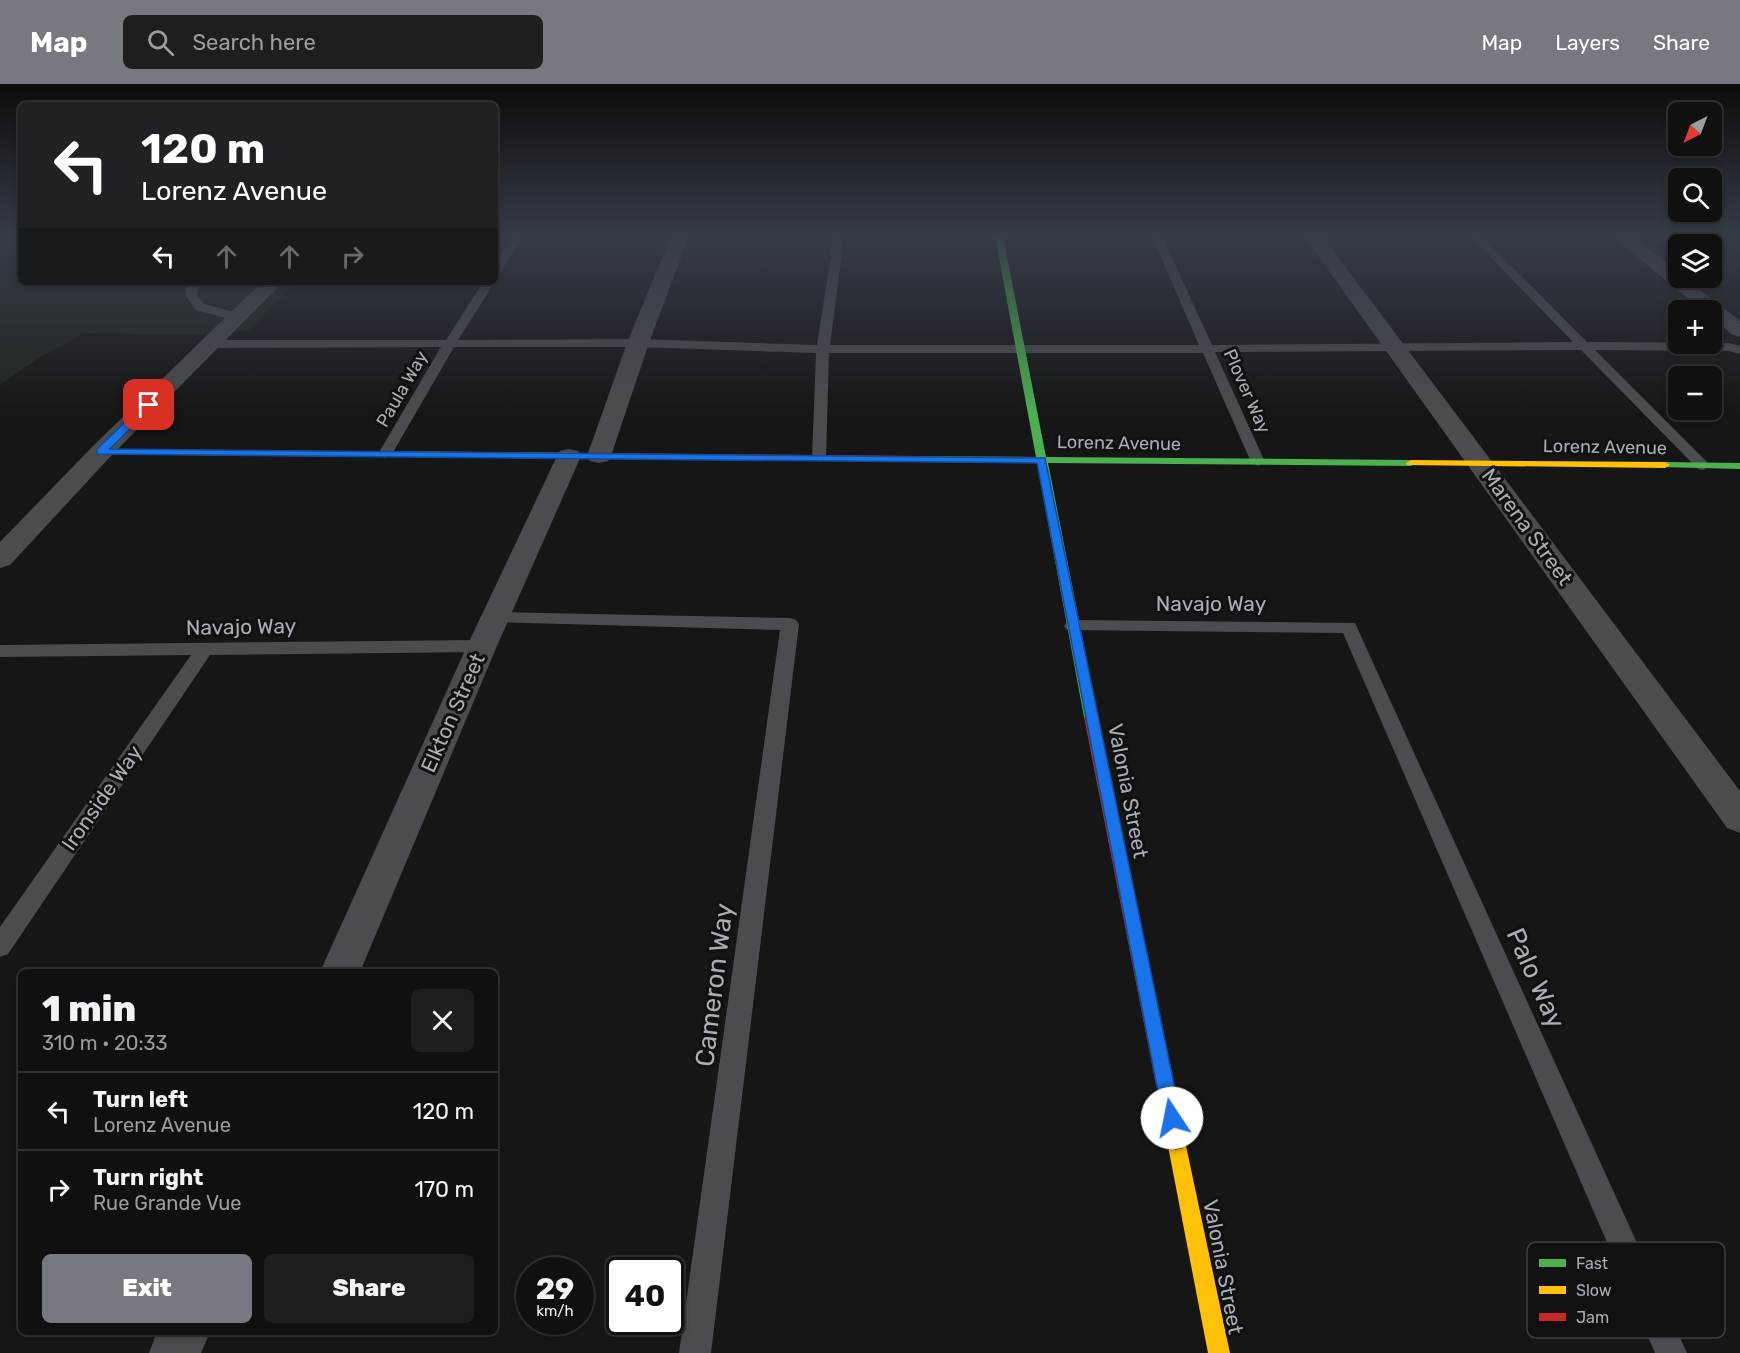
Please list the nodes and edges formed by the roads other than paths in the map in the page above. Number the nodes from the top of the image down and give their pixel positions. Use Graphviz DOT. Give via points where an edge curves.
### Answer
graph roads {
  1 [pos="191,295"];
  2 [pos="259,295"];
  3 [pos="481,295"];
  4 [pos="657,295"];
  5 [pos="831,295"];
  6 [pos="1011,295"];
  7 [pos="1184,295"];
  8 [pos="1356,295"];
  9 [pos="1533,295"];
  10 [pos="1695,295"];
  11 [pos="237,317"];
  12 [pos="1740,331"];
  13 [pos="450,343"];
  14 [pos="638,343"];
  15 [pos="213,344"];
  16 [pos="1583,346"];
  17 [pos="1208,348"];
  18 [pos="1394,348"];
  19 [pos="824,349"];
  20 [pos="1022,350"];
  21 [pos="1740,350"];
  22 [pos="101,452"];
  23 [pos="385,454"];
  24 [pos="584,456"];
  25 [pos="819,458"];
  26 [pos="1042,460"];
  27 [pos="1258,462"];
  28 [pos="1480,463"];
  29 [pos="1703,466"];
  30 [pos="1740,466"];
  31 [pos="0,559"];
  32 [pos="790,624"];
  33 [pos="1073,626"];
  34 [pos="1349,627"];
  35 [pos="489,632"];
  36 [pos="204,650"];
  37 [pos="0,651"];
  38 [pos="1740,818"];
  39 [pos="0,946"];
  40 [pos="341,969"];
  41 [pos="1622,1242"];
  42 [pos="183,1335"];
  43 [pos="1664,1338"];
  44 [pos="175,1353"];
  45 [pos="695,1353"];
  46 [pos="1219,1353"];
  47 [pos="1671,1353"];
  1 -- 11 [label="lane" via="200,308"];
  2 -- 11 [label="street"];
  3 -- 13 [label="lane, Paula Way"];
  4 -- 14 [label="street, Elkton Street"];
  5 -- 19 [label="lane"];
  6 -- 20 [label="street, Valonia Street"];
  7 -- 17 [label="lane, Plover Way"];
  8 -- 18 [label="street, Marena Street"];
  9 -- 16 [label="lane"];
  10 -- 12 [label="street"];
  11 -- 15 [label="street"];
  13 -- 14 [label="lane"];
  13 -- 15 [label="lane"];
  13 -- 23 [label="lane, Paula Way"];
  14 -- 19 [label="lane"];
  14 -- 24 [label="street, Elkton Street"];
  15 -- 22 [label="street"];
  16 -- 18 [label="lane"];
  16 -- 21 [label="lane"];
  16 -- 29 [label="lane"];
  17 -- 18 [label="lane"];
  17 -- 20 [label="lane"];
  17 -- 27 [label="lane, Plover Way"];
  18 -- 28 [label="street, Marena Street"];
  19 -- 20 [label="lane"];
  19 -- 25 [label="lane"];
  20 -- 26 [label="street, Valonia Street"];
  22 -- 23 [label="street, Lorenz Avenue"];
  22 -- 31 [label="street"];
  23 -- 24 [label="street, Lorenz Avenue"];
  24 -- 25 [label="street, Lorenz Avenue"];
  24 -- 35 [label="street, Elkton Street"];
  25 -- 26 [label="street, Lorenz Avenue"];
  26 -- 27 [label="street, Lorenz Avenue"];
  26 -- 33 [label="street, Valonia Street"];
  27 -- 28 [label="street, Lorenz Avenue"];
  28 -- 29 [label="street, Lorenz Avenue"];
  28 -- 38 [label="street, Marena Street"];
  29 -- 30 [label="street, Lorenz Avenue"];
  32 -- 35 [label="lane, Navajo Way"];
  32 -- 45 [label="lane, Cameron Way"];
  33 -- 34 [label="lane, Navajo Way"];
  33 -- 46 [label="street, Valonia Street"];
  34 -- 41 [label="lane, Palo Way"];
  35 -- 36 [label="lane, Navajo Way"];
  35 -- 40 [label="street, Elkton Street"];
  36 -- 37 [label="lane, Navajo Way"];
  36 -- 39 [label="lane, Ironside Way"];
  42 -- 44 [label="street"];
  43 -- 47 [label="lane, Palo Way"];
}
